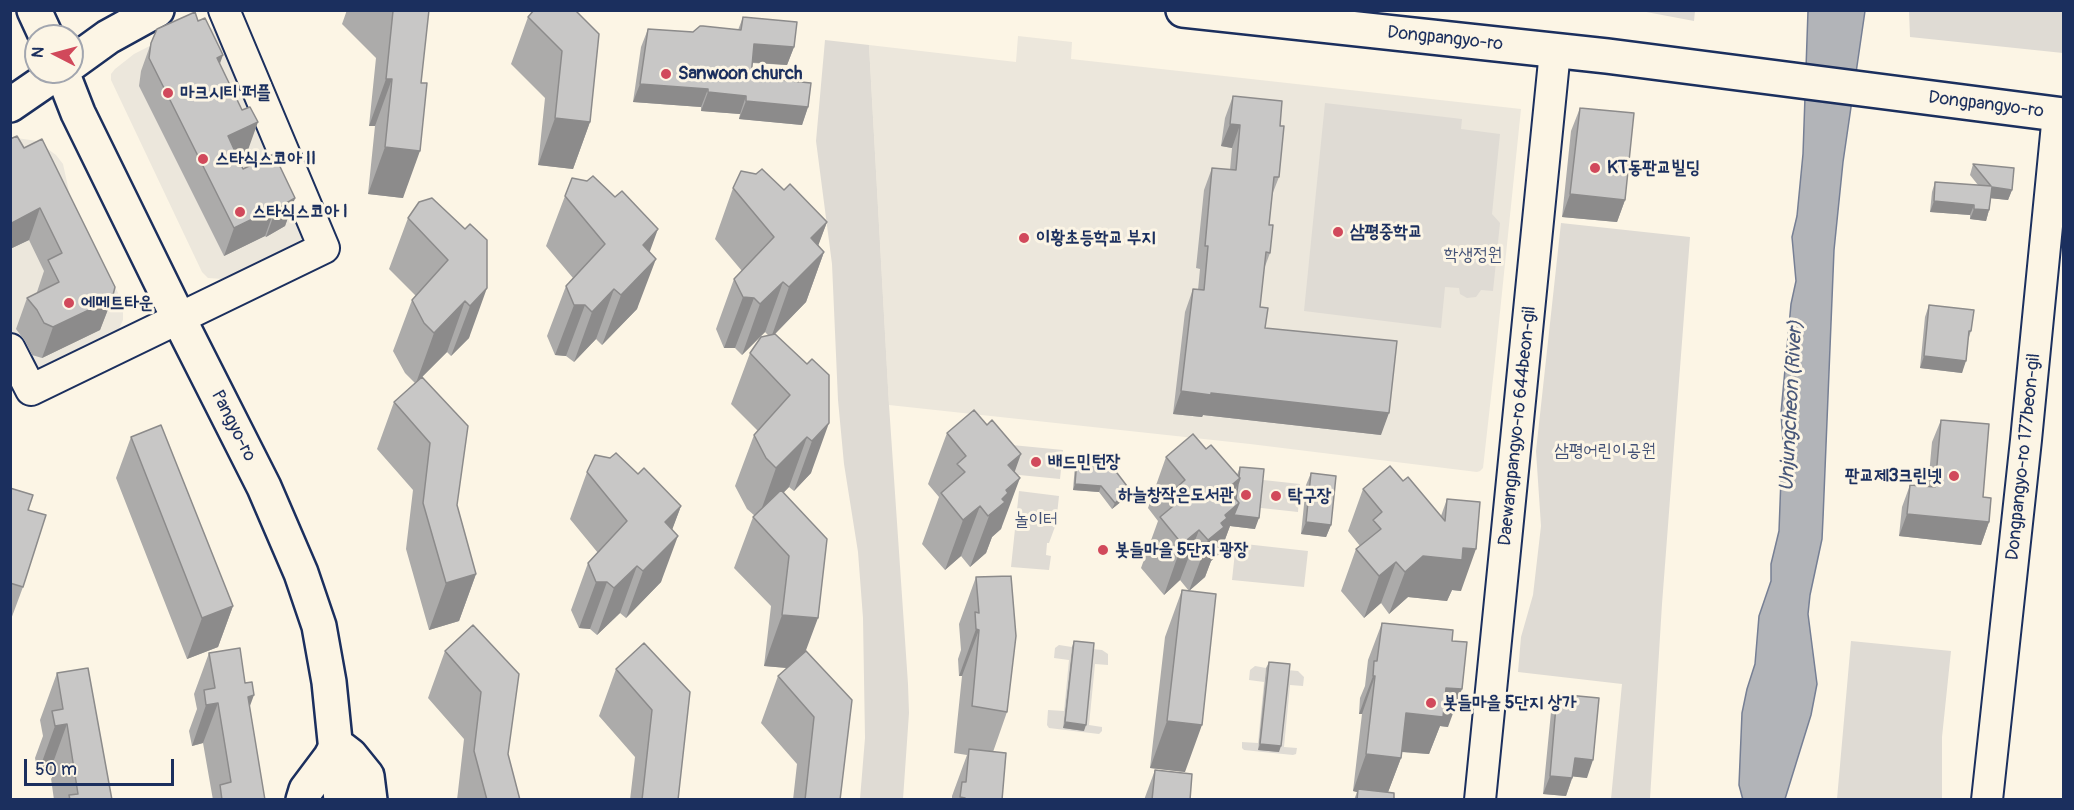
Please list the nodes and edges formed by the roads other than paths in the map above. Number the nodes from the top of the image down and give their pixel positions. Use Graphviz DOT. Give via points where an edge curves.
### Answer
graph roads {
  1 [pos="34,10"];
  2 [pos="157,10"];
  3 [pos="224,10"];
  4 [pos="1182,10"];
  5 [pos="40,24"];
  6 [pos="1555,51"];
  7 [pos="84,54"];
  8 [pos="42,84"];
  9 [pos="65,84"];
  10 [pos="10,105"];
  11 [pos="2061,115"];
  12 [pos="178,319"];
  13 [pos="10,349"];
  14 [pos="336,745"];
  15 [pos="303,800"];
  16 [pos="341,800"];
  17 [pos="370,800"];
  18 [pos="1480,800"];
  19 [pos="1987,800"];
  1 -- 5 [label="main road"];
  2 -- 7 [label="main road"];
  3 -- 12 [label="street" via="324,248"];
  4 -- 6 [label="main road, Dongpangyo-ro"];
  6 -- 11 [label="main road, Dongpangyo-ro"];
  6 -- 18 [label="street, Daewangpangyo-ro 644beon-gil"];
  8 -- 10 [label="main road"];
  9 -- 12 [label="main road, Pangyo-ro"];
  11 -- 19 [label="street, Dongpangyo-ro 177beon-gil"];
  12 -- 13 [label="street" via="31,390"];
  12 -- 14 [label="main road, Pangyo-ro" via="264,487 301,573 319,626"];
  14 -- 15 [label="main road"];
  14 -- 16 [label="main road, Pangyo-ro"];
  14 -- 17 [label="main road" via="367,776"];
}
